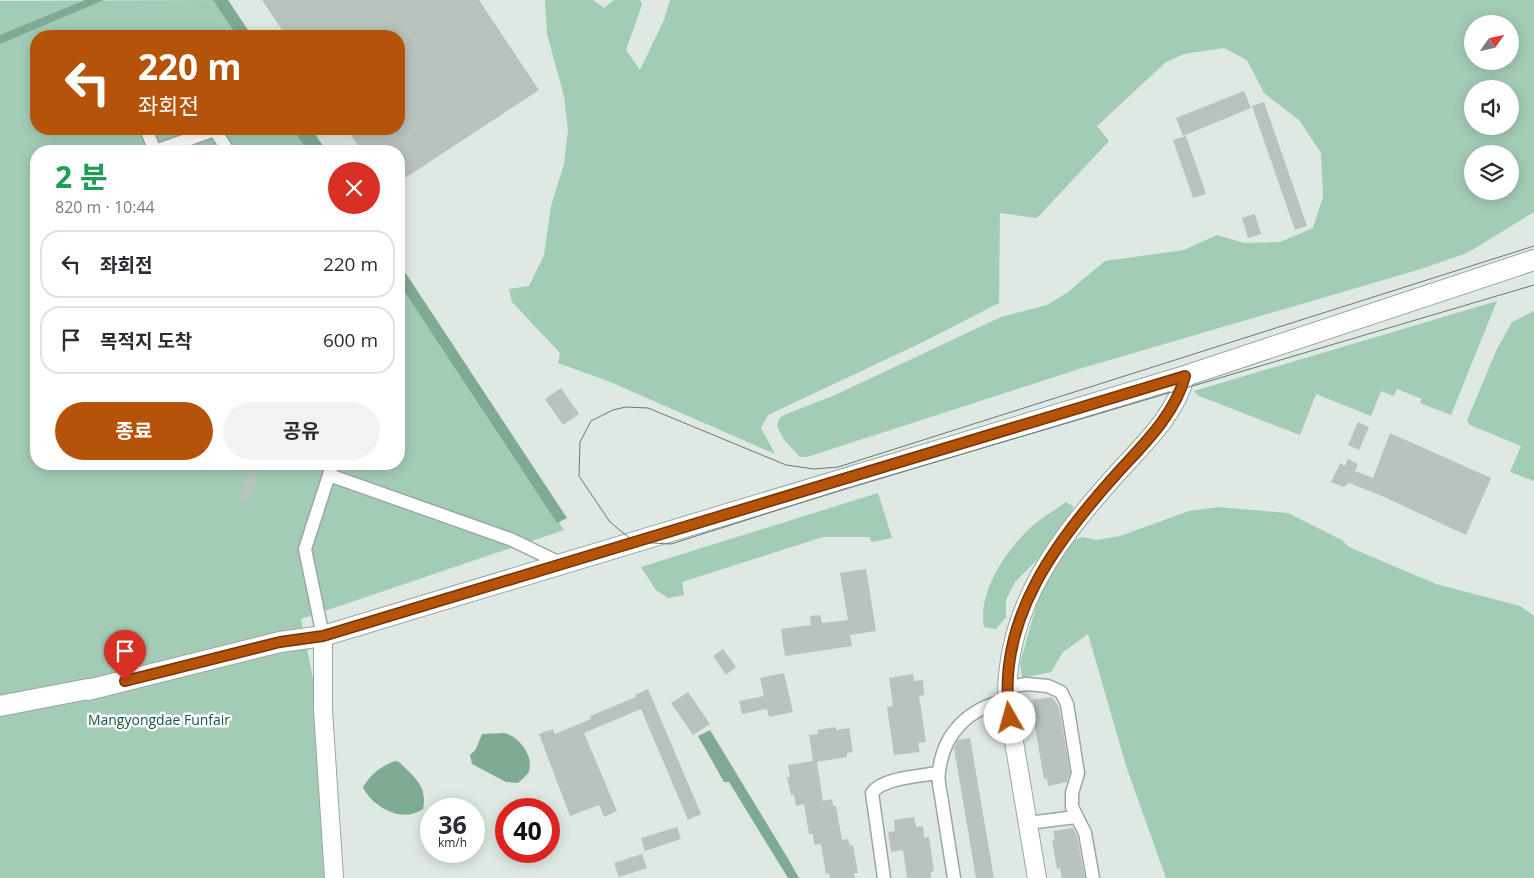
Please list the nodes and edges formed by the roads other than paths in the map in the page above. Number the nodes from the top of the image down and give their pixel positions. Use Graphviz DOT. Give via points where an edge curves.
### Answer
graph roads {
  1 [pos="201,135"];
  2 [pos="172,145"];
  3 [pos="1534,246"];
  4 [pos="1534,260"];
  5 [pos="1534,273"];
  6 [pos="1484,279"];
  7 [pos="1185,376"];
  8 [pos="331,470"];
  9 [pos="334,470"];
  10 [pos="562,564"];
  11 [pos="323,636"];
  12 [pos="1007,694"];
  13 [pos="0,706"];
  14 [pos="938,773"];
  15 [pos="1076,817"];
  16 [pos="1028,822"];
  17 [pos="334,878"];
  18 [pos="884,878"];
  19 [pos="954,878"];
  20 [pos="1037,878"];
  21 [pos="1094,878"];
  1 -- 2 [label="street"];
  3 -- 6 [label="main road"];
  4 -- 6 [label="main road"];
  5 -- 6 [label="main road"];
  6 -- 7 [label="main road"];
  7 -- 10 [label="main road"];
  7 -- 12 [label="street" via="1178,398 1151,436 1102,490 1042,569 1026,602 1014,639 1007,670"];
  8 -- 11 [label="street" via="305,549"];
  9 -- 10 [label="street" via="510,539"];
  10 -- 11 [label="main road"];
  11 -- 13 [label="main road" via="280,642 88,690"];
  11 -- 17 [label="street" via="323,710"];
  12 -- 14 [label="street" via="959,726 946,741"];
  12 -- 15 [label="street" via="1026,684 1048,686 1061,692 1067,704 1078,773 1072,793"];
  12 -- 16 [label="street"];
  14 -- 18 [label="street" via="884,783 872,792"];
  14 -- 19 [label="street"];
  15 -- 16 [label="street"];
  15 -- 21 [label="street" via="1085,833"];
  16 -- 20 [label="street"];
}
